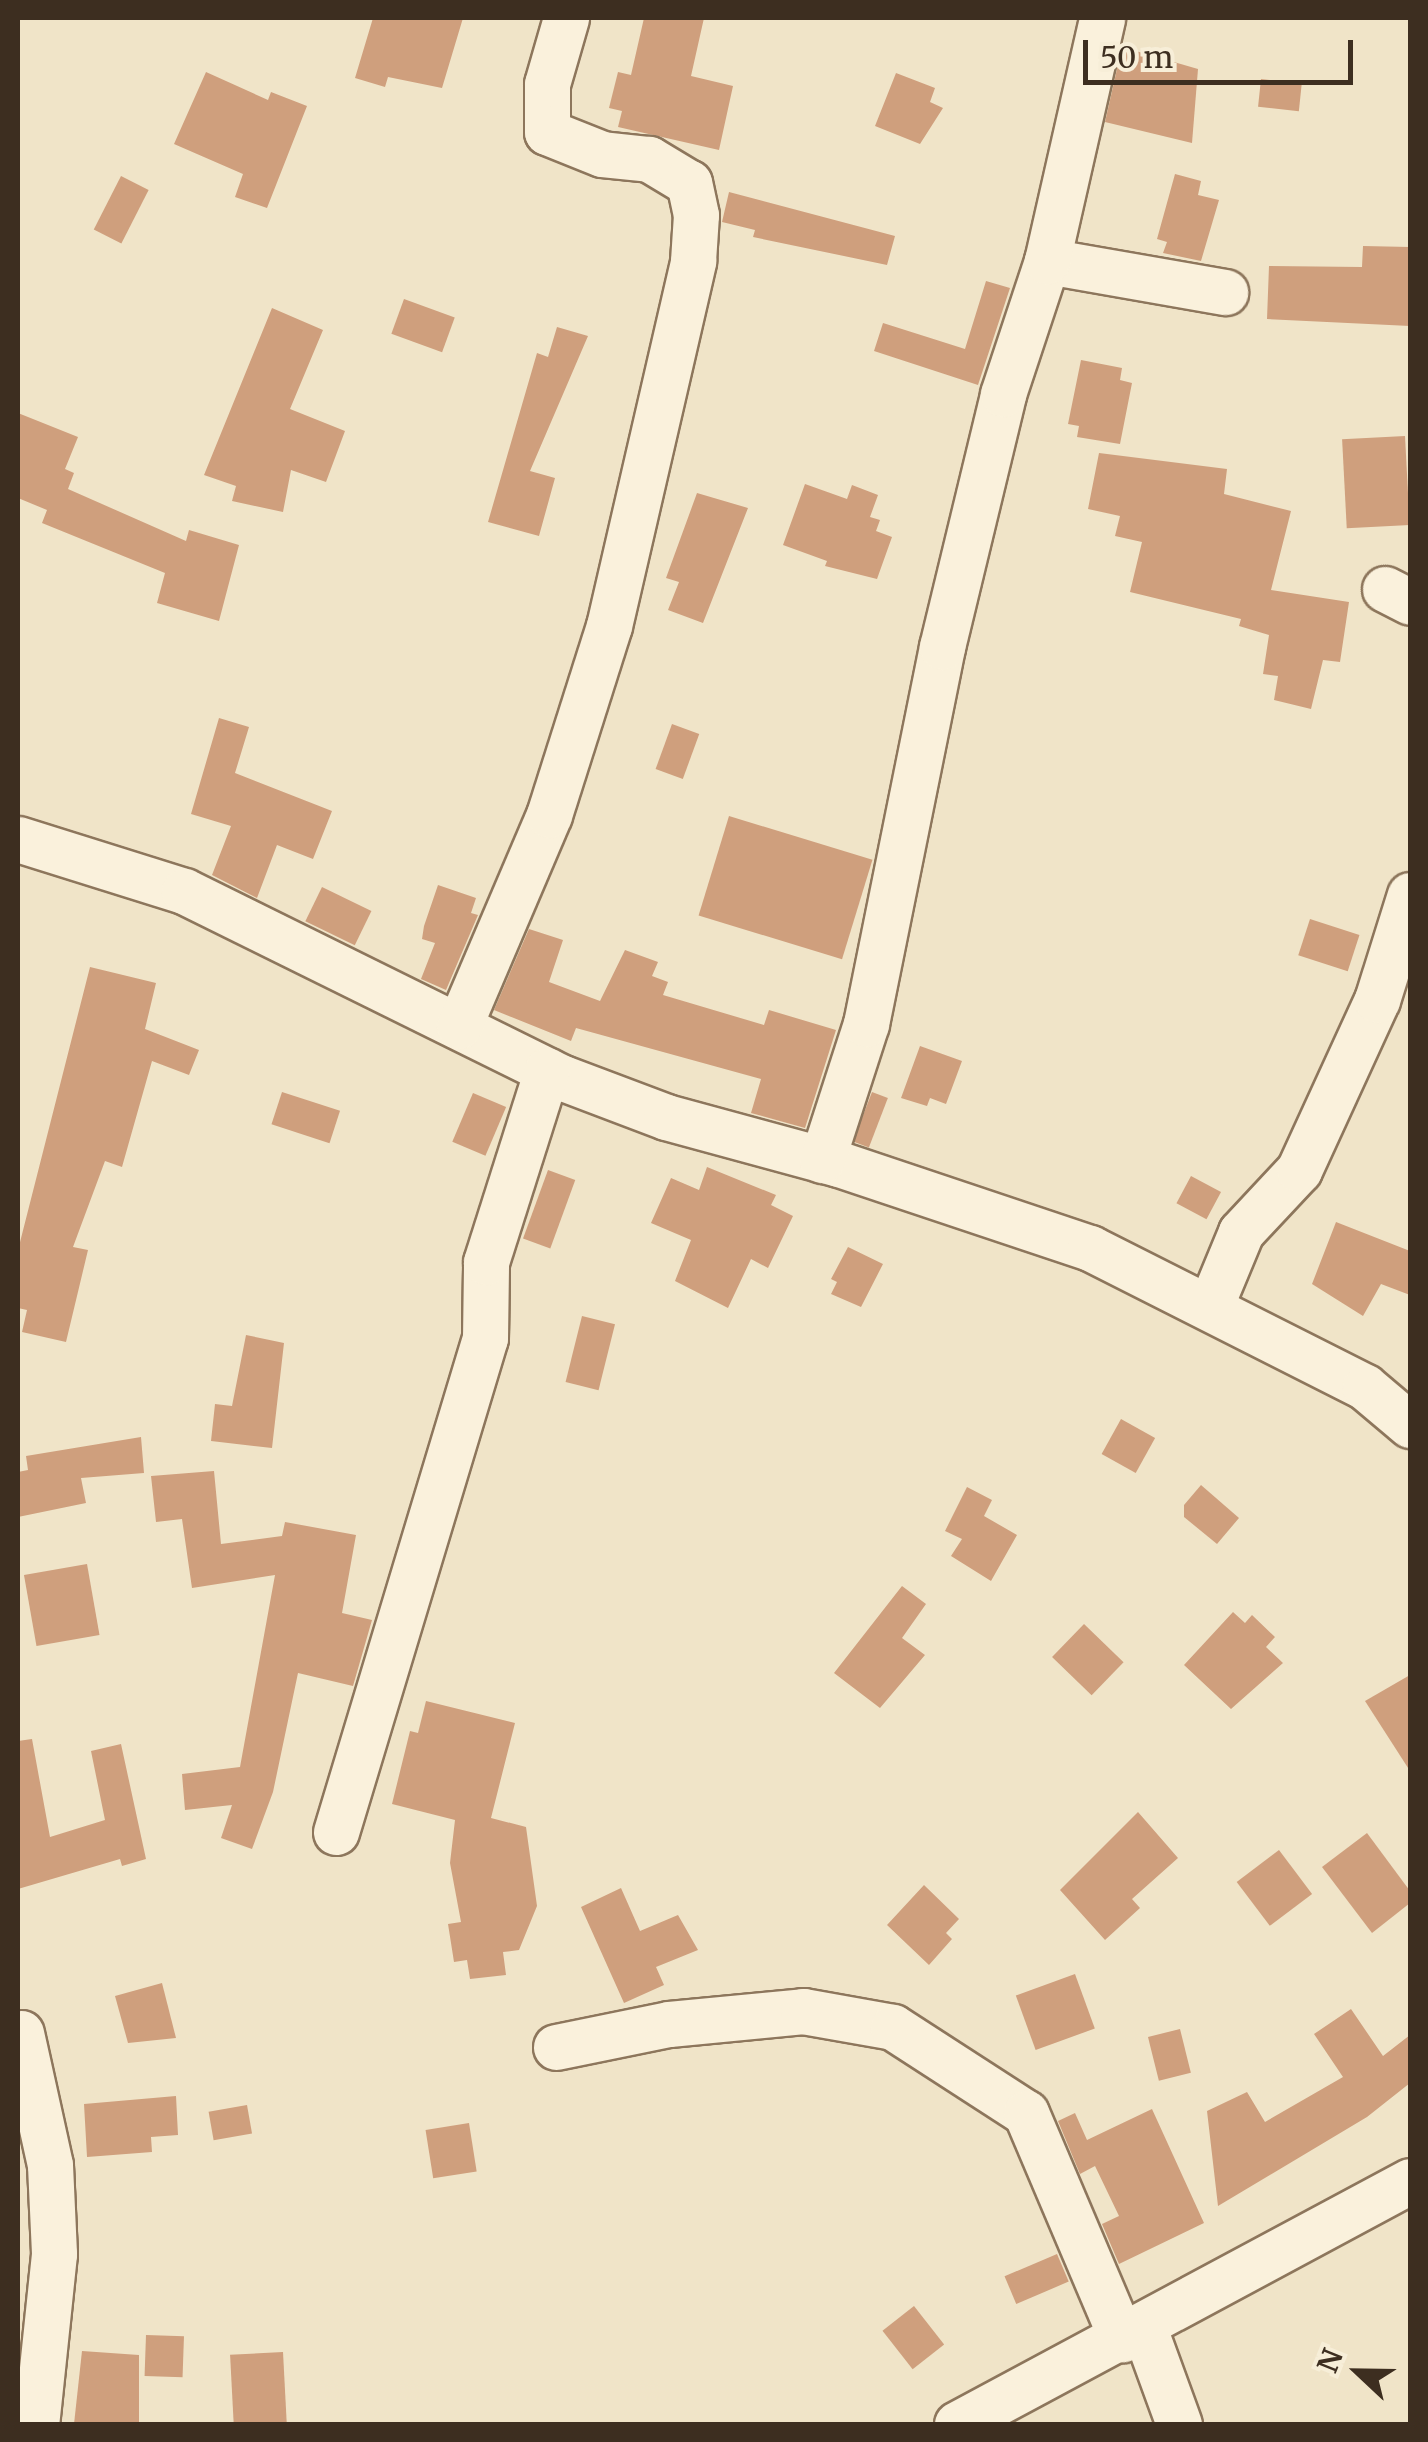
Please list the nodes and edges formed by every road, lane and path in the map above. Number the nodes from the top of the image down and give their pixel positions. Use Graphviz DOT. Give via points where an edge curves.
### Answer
graph roads {
  1 [pos="566,18"];
  2 [pos="1102,18"];
  3 [pos="1047,262"];
  4 [pos="1225,292"];
  5 [pos="18,839"];
  6 [pos="1410,895"];
  7 [pos="459,1026"];
  8 [pos="547,1070"];
  9 [pos="822,1160"];
  10 [pos="1210,1307"];
  11 [pos="1410,1426"];
  12 [pos="336,1832"];
  13 [pos="21,2033"];
  14 [pos="556,2048"];
  15 [pos="1410,2182"];
  16 [pos="1133,2333"];
  17 [pos="36,2424"];
  18 [pos="957,2424"];
  19 [pos="1180,2424"];
  1 -- 7 [label="street" via="546,84 547,132 602,154 649,159 689,182 696,214 693,261 609,626 550,816"];
  2 -- 3 [label="street"];
  3 -- 4 [label="street"];
  3 -- 9 [label="street" via="1003,394 942,647 866,1024"];
  5 -- 7 [label="street" via="184,890"];
  6 -- 10 [label="street" via="1377,1000 1298,1170 1241,1232"];
  7 -- 8 [label="street"];
  8 -- 9 [label="street" via="666,1117"];
  8 -- 12 [label="street" via="486,1262 485,1338"];
  9 -- 10 [label="street" via="1090,1248"];
  10 -- 11 [label="street" via="1364,1387"];
  13 -- 17 [label="street" via="50,2166 54,2254"];
  14 -- 16 [label="street" via="669,2024 803,2011 892,2027 1026,2113"];
  15 -- 16 [label="street"];
  16 -- 18 [label="street"];
  16 -- 19 [label="street"];
}
